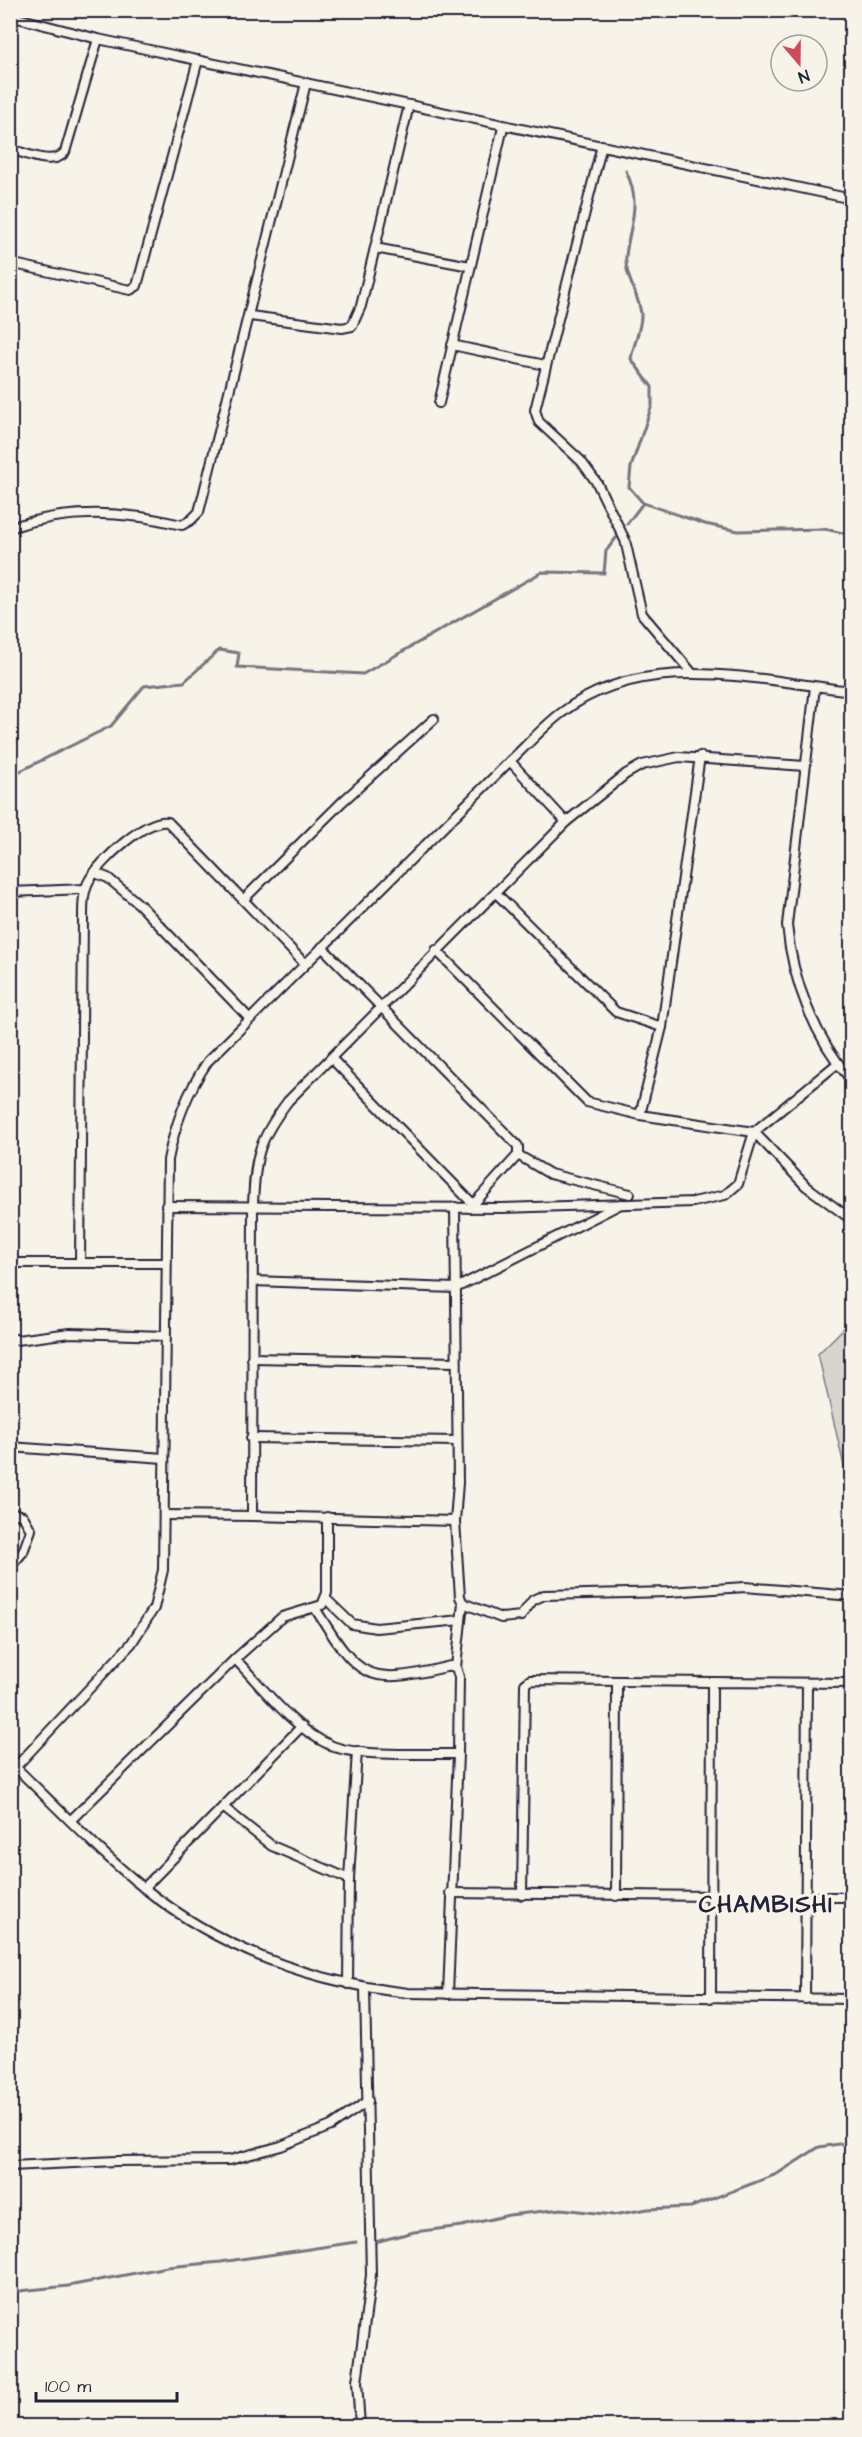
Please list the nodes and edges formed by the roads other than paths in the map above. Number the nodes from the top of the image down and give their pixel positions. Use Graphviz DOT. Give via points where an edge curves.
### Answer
graph roads {
  1 [pos="10,16"];
  2 [pos="99,39"];
  3 [pos="198,60"];
  4 [pos="306,83"];
  5 [pos="409,105"];
  6 [pos="503,127"];
  7 [pos="602,145"];
  8 [pos="10,149"];
  9 [pos="852,199"];
  10 [pos="375,248"];
  11 [pos="10,263"];
  12 [pos="470,266"];
  13 [pos="250,316"];
  14 [pos="452,345"];
  15 [pos="545,365"];
  16 [pos="439,403"];
  17 [pos="10,528"];
  18 [pos="692,673"];
  19 [pos="815,687"];
  20 [pos="852,691"];
  21 [pos="434,719"];
  22 [pos="700,756"];
  23 [pos="510,761"];
  24 [pos="805,766"];
  25 [pos="566,822"];
  26 [pos="95,873"];
  27 [pos="86,889"];
  28 [pos="10,892"];
  29 [pos="496,893"];
  30 [pos="244,898"];
  31 [pos="322,948"];
  32 [pos="436,950"];
  33 [pos="305,964"];
  34 [pos="381,1005"];
  35 [pos="250,1019"];
  36 [pos="662,1027"];
  37 [pos="331,1058"];
  38 [pos="838,1064"];
  39 [pos="852,1081"];
  40 [pos="640,1115"];
  41 [pos="754,1132"];
  42 [pos="518,1155"];
  43 [pos="630,1194"];
  44 [pos="625,1202"];
  45 [pos="253,1205"];
  46 [pos="166,1206"];
  47 [pos="471,1206"];
  48 [pos="456,1207"];
  49 [pos="852,1220"];
  50 [pos="80,1262"];
  51 [pos="10,1263"];
  52 [pos="165,1263"];
  53 [pos="253,1281"];
  54 [pos="456,1288"];
  55 [pos="165,1336"];
  56 [pos="10,1337"];
  57 [pos="252,1358"];
  58 [pos="456,1362"];
  59 [pos="251,1438"];
  60 [pos="457,1441"];
  61 [pos="10,1447"];
  62 [pos="164,1458"];
  63 [pos="10,1512"];
  64 [pos="165,1515"];
  65 [pos="252,1516"];
  66 [pos="327,1517"];
  67 [pos="455,1521"];
  68 [pos="10,1567"];
  69 [pos="852,1596"];
  70 [pos="326,1599"];
  71 [pos="463,1603"];
  72 [pos="315,1608"];
  73 [pos="461,1620"];
  74 [pos="235,1659"];
  75 [pos="456,1667"];
  76 [pos="617,1682"];
  77 [pos="712,1682"];
  78 [pos="807,1683"];
  79 [pos="852,1683"];
  80 [pos="302,1726"];
  81 [pos="357,1751"];
  82 [pos="458,1754"];
  83 [pos="12,1767"];
  84 [pos="223,1807"];
  85 [pos="71,1820"];
  86 [pos="349,1879"];
  87 [pos="144,1888"];
  88 [pos="450,1893"];
  89 [pos="522,1894"];
  90 [pos="616,1896"];
  91 [pos="711,1896"];
  92 [pos="804,1897"];
  93 [pos="852,1897"];
  94 [pos="348,1984"];
  95 [pos="365,1988"];
  96 [pos="448,1994"];
  97 [pos="711,1998"];
  98 [pos="805,1999"];
  99 [pos="852,1999"];
  100 [pos="368,2101"];
  101 [pos="10,2166"];
  102 [pos="360,2427"];
  1 -- 2 [label="street"];
  2 -- 3 [label="street"];
  2 -- 8 [label="street" via="61,158 52,160"];
  3 -- 4 [label="street"];
  3 -- 11 [label="street" via="137,286 130,290"];
  4 -- 5 [label="street"];
  4 -- 13 [label="street"];
  5 -- 6 [label="street"];
  5 -- 10 [label="street"];
  6 -- 7 [label="street"];
  6 -- 12 [label="street"];
  7 -- 9 [label="street"];
  7 -- 15 [label="street"];
  10 -- 12 [label="street"];
  10 -- 13 [label="street" via="352,326"];
  12 -- 14 [label="street"];
  13 -- 17 [label="street" via="203,501 191,520 182,525 109,512 46,516"];
  14 -- 15 [label="street"];
  14 -- 16 [label="street"];
  15 -- 18 [label="street" via="535,410 539,422 581,461 597,483 625,540 642,614"];
  18 -- 19 [label="street"];
  18 -- 23 [label="street" via="640,678 601,691 560,714"];
  19 -- 20 [label="street"];
  19 -- 24 [label="street"];
  21 -- 30 [label="street"];
  22 -- 24 [label="street"];
  22 -- 25 [label="street" via="660,759 642,765"];
  22 -- 36 [label="street"];
  23 -- 25 [label="street"];
  23 -- 31 [label="street"];
  24 -- 38 [label="street" via="787,908 788,942 806,1002"];
  25 -- 29 [label="street"];
  26 -- 27 [label="street"];
  26 -- 30 [label="street" via="122,844 155,823 168,822"];
  26 -- 35 [label="street" via="108,878 140,905"];
  27 -- 28 [label="street"];
  27 -- 50 [label="street" via="82,916"];
  29 -- 32 [label="street"];
  29 -- 36 [label="street" via="616,1012"];
  30 -- 33 [label="street"];
  31 -- 33 [label="street"];
  31 -- 34 [label="street"];
  32 -- 34 [label="street"];
  32 -- 40 [label="street" via="587,1102"];
  33 -- 35 [label="street"];
  34 -- 37 [label="street"];
  34 -- 42 [label="street" via="518,1146"];
  35 -- 46 [label="street" via="208,1061 186,1097 172,1136"];
  36 -- 40 [label="street"];
  37 -- 45 [label="street" via="288,1101 266,1132 255,1160"];
  37 -- 47 [label="street"];
  38 -- 39 [label="street"];
  38 -- 41 [label="street"];
  40 -- 41 [label="street"];
  41 -- 44 [label="street" via="738,1184 724,1195 693,1202"];
  41 -- 49 [label="street" via="806,1186"];
  42 -- 43 [label="street" via="550,1174"];
  42 -- 47 [label="street"];
  44 -- 47 [label="street"];
  44 -- 54 [label="street"];
  45 -- 46 [label="street"];
  45 -- 48 [label="street"];
  45 -- 53 [label="street"];
  46 -- 52 [label="street"];
  47 -- 48 [label="street"];
  48 -- 54 [label="street"];
  50 -- 51 [label="street"];
  50 -- 52 [label="street"];
  52 -- 55 [label="street"];
  53 -- 54 [label="street"];
  53 -- 57 [label="street"];
  54 -- 58 [label="street"];
  55 -- 56 [label="street" via="70,1333 17,1340"];
  55 -- 62 [label="street"];
  57 -- 58 [label="street"];
  57 -- 59 [label="street"];
  58 -- 60 [label="street"];
  59 -- 60 [label="street"];
  59 -- 65 [label="street"];
  60 -- 67 [label="street"];
  61 -- 62 [label="street"];
  62 -- 64 [label="street"];
  63 -- 68 [label="street" via="23,1516 30,1530 23,1552"];
  64 -- 65 [label="street"];
  64 -- 83 [label="street" via="160,1589 144,1626"];
  65 -- 66 [label="street"];
  66 -- 67 [label="street"];
  66 -- 70 [label="street"];
  67 -- 71 [label="street"];
  69 -- 71 [label="street" via="745,1587 544,1595 533,1600 521,1616 512,1618"];
  70 -- 72 [label="street"];
  70 -- 73 [label="street" via="352,1624 376,1628"];
  71 -- 73 [label="street"];
  72 -- 74 [label="street" via="282,1617"];
  72 -- 75 [label="street" via="342,1651 362,1671 404,1675"];
  73 -- 75 [label="street"];
  74 -- 80 [label="street"];
  74 -- 85 [label="street"];
  75 -- 82 [label="street"];
  76 -- 77 [label="street"];
  76 -- 89 [label="street" via="530,1680 525,1684"];
  76 -- 90 [label="street"];
  77 -- 78 [label="street"];
  77 -- 91 [label="street"];
  78 -- 79 [label="street"];
  78 -- 92 [label="street"];
  80 -- 81 [label="street" via="331,1746"];
  80 -- 84 [label="street"];
  81 -- 82 [label="street"];
  81 -- 86 [label="street"];
  82 -- 88 [label="street"];
  83 -- 85 [label="street"];
  84 -- 86 [label="street" via="272,1846"];
  84 -- 87 [label="street"];
  85 -- 87 [label="street"];
  86 -- 94 [label="street"];
  87 -- 94 [label="street" via="230,1944 308,1974"];
  88 -- 89 [label="street"];
  88 -- 96 [label="street"];
  89 -- 90 [label="street"];
  90 -- 91 [label="street"];
  91 -- 97 [label="street"];
  92 -- 93 [label="street"];
  92 -- 98 [label="street"];
  94 -- 95 [label="street"];
  95 -- 96 [label="street"];
  95 -- 100 [label="street"];
  96 -- 97 [label="street"];
  97 -- 98 [label="street"];
  98 -- 99 [label="street"];
  100 -- 101 [label="street" via="331,2126 281,2146 230,2160"];
  100 -- 102 [label="street" via="371,2276 357,2382"];
}
